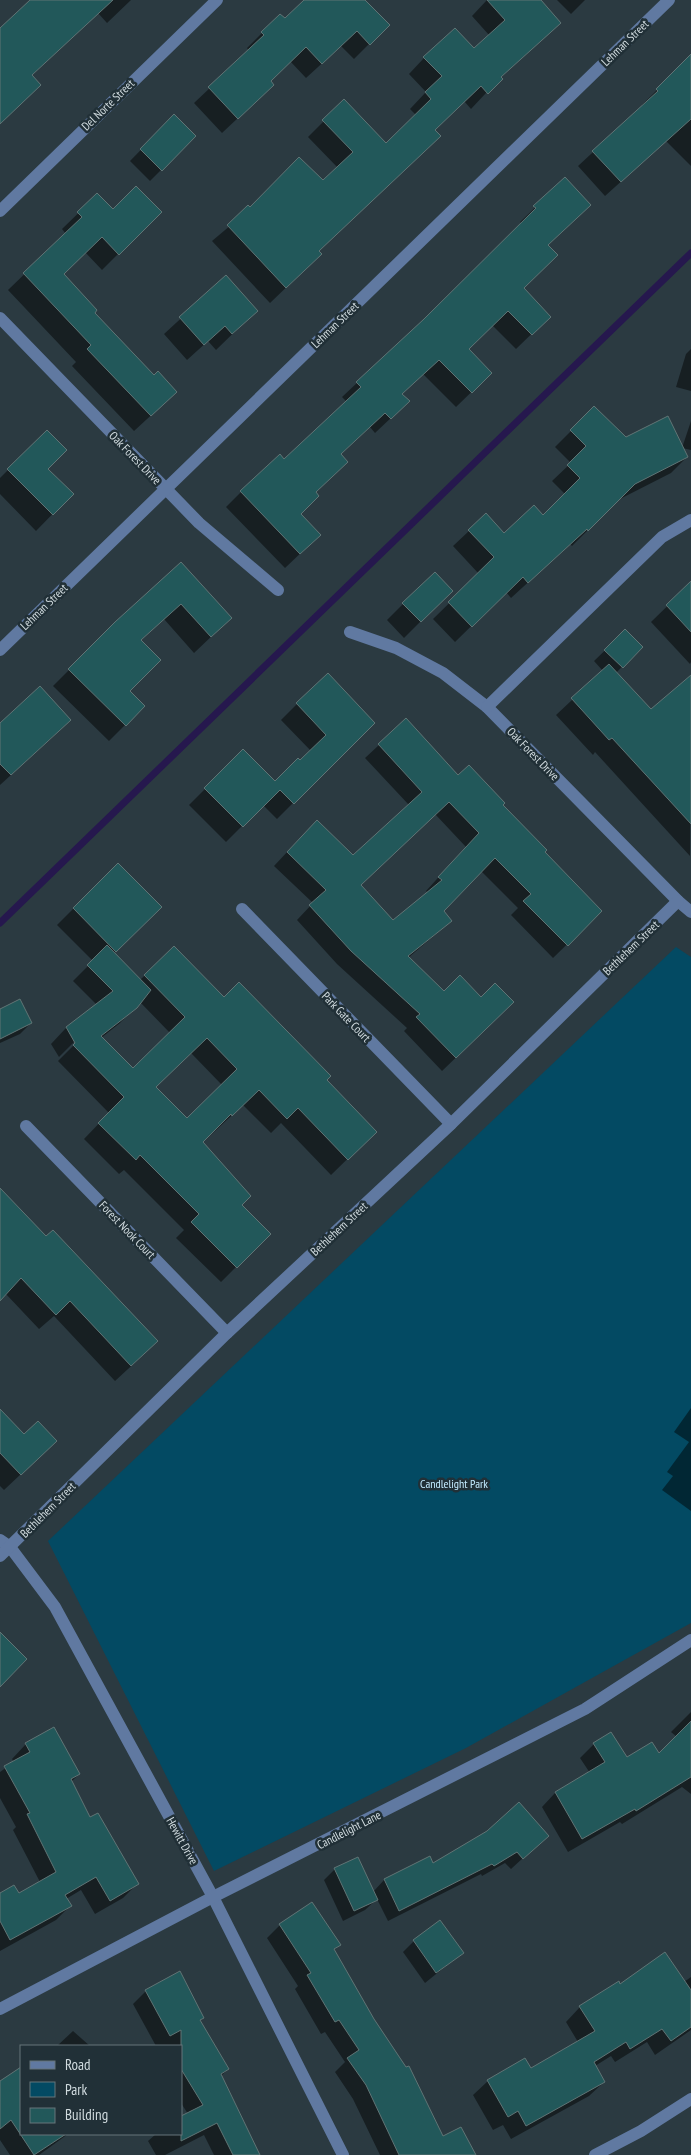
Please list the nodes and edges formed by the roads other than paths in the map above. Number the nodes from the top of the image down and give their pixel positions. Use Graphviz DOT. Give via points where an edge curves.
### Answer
graph roads {
  1 [pos="217,0"];
  2 [pos="669,0"];
  3 [pos="0,211"];
  4 [pos="0,318"];
  5 [pos="166,489"];
  6 [pos="691,520"];
  7 [pos="278,590"];
  8 [pos="350,632"];
  9 [pos="0,650"];
  10 [pos="487,707"];
  11 [pos="678,901"];
  12 [pos="242,909"];
  13 [pos="691,912"];
  14 [pos="450,1124"];
  15 [pos="26,1126"];
  16 [pos="227,1333"];
  17 [pos="3,1548"];
  18 [pos="691,1640"];
  19 [pos="213,1897"];
  20 [pos="0,2009"];
  21 [pos="691,2099"];
  22 [pos="343,2155"];
  23 [pos="594,2155"];
  1 -- 3 [label="street, Del Norte Street"];
  2 -- 5 [label="street, Lehman Street"];
  4 -- 5 [label="street, Oak Forest Drive"];
  5 -- 7 [label="street, Oak Forest Drive" via="199,523"];
  5 -- 9 [label="street, Lehman Street"];
  6 -- 10 [label="street" via="662,537"];
  8 -- 10 [label="street, Oak Forest Drive" via="396,648 443,673"];
  10 -- 11 [label="street, Oak Forest Drive"];
  11 -- 13 [label="street, Oak Forest Drive"];
  11 -- 14 [label="street, Bethlehem Street"];
  12 -- 14 [label="street, Park Gate Court"];
  14 -- 16 [label="street, Bethlehem Street"];
  15 -- 16 [label="street, Forest Nook Court"];
  16 -- 17 [label="street, Bethlehem Street"];
  17 -- 19 [label="street, Hewitt Drive" via="55,1607"];
  18 -- 19 [label="street, Candlelight Lane" via="585,1709"];
  19 -- 20 [label="street, Candlelight Lane"];
  19 -- 22 [label="street, Hewitt Drive"];
  21 -- 23 [label="street" via="641,2131"];
}
